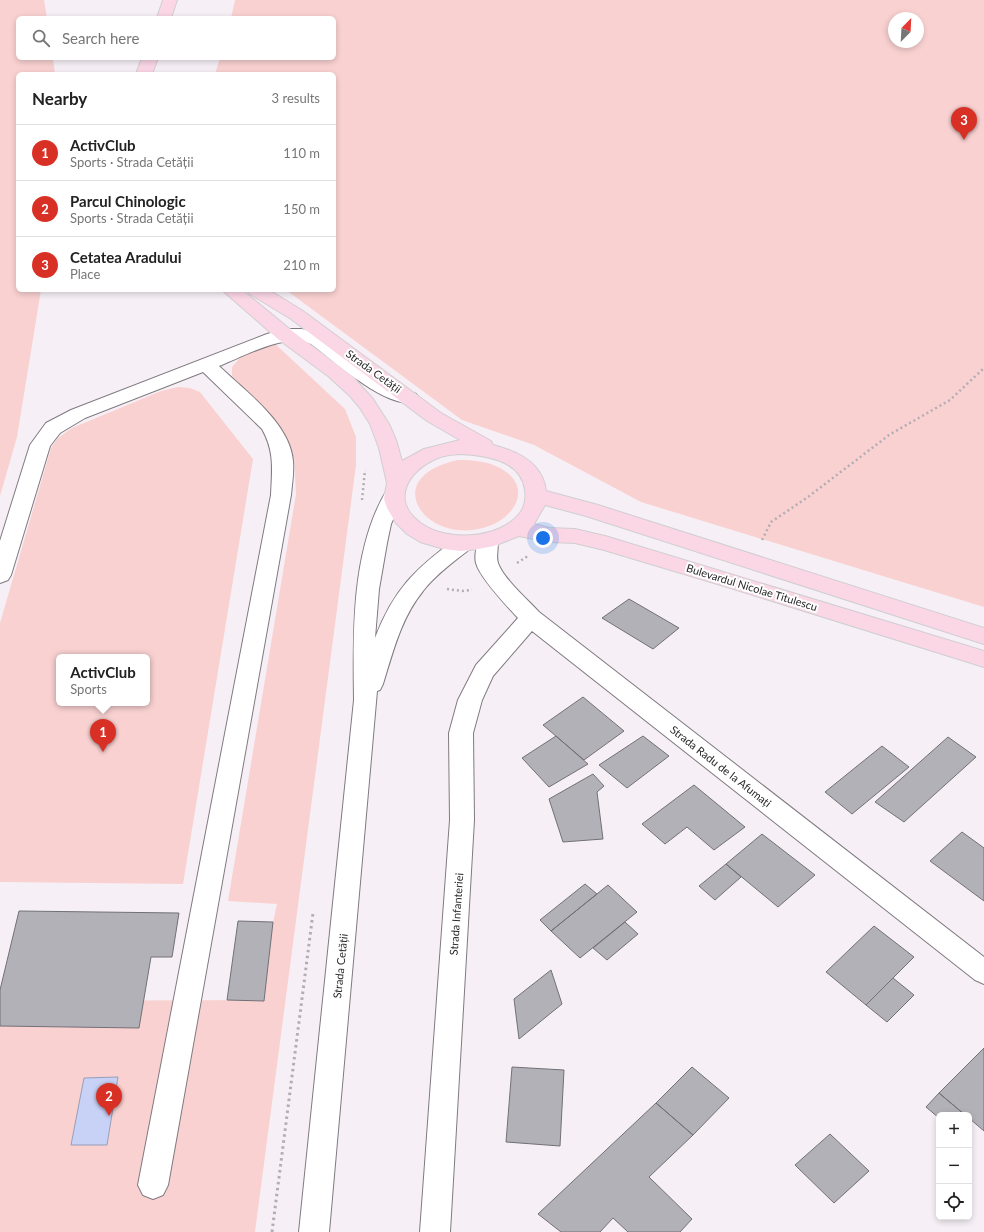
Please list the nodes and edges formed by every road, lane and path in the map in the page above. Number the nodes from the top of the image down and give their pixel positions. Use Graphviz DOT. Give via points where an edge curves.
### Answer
graph roads {
  1 [pos="170,0"];
  2 [pos="165,16"];
  3 [pos="149,60"];
  4 [pos="145,72"];
  5 [pos="233,292"];
  6 [pos="259,292"];
  7 [pos="285,334"];
  8 [pos="206,364"];
  9 [pos="984,368"];
  10 [pos="410,398"];
  11 [pos="492,450"];
  12 [pos="365,468"];
  13 [pos="396,489"];
  14 [pos="536,496"];
  15 [pos="361,508"];
  16 [pos="517,528"];
  17 [pos="488,541"];
  18 [pos="464,543"];
  19 [pos="760,545"];
  20 [pos="532,554"];
  21 [pos="0,575"];
  22 [pos="422,578"];
  23 [pos="498,581"];
  24 [pos="531,618"];
  25 [pos="984,636"];
  26 [pos="984,659"];
  27 [pos="366,700"];
  28 [pos="313,911"];
  29 [pos="984,972"];
  30 [pos="153,1186"];
  31 [pos="272,1232"];
  32 [pos="314,1232"];
  33 [pos="436,1232"];
  1 -- 2 [label="main road"];
  3 -- 4 [label="main road"];
  5 -- 7 [label="main road"];
  6 -- 10 [label="main road, Strada Cetății" via="297,315"];
  7 -- 8 [label="street"];
  7 -- 10 [label="street" via="299,333 314,338 377,385"];
  7 -- 13 [label="main road" via="345,378 362,395 380,426 390,451"];
  8 -- 21 [label="street" via="78,414 53,428 40,445"];
  8 -- 30 [label="street" via="269,424 278,440 284,461 282,488"];
  9 -- 19 [label="path" via="950,400 889,435 771,522"];
  10 -- 11 [label="main road, Strada Cetății" via="434,417"];
  11 -- 13 [label="main road, Strada Cetății" via="459,447 427,455 404,471"];
  11 -- 14 [label="main road, Strada Cetății" via="520,464 532,478"];
  12 -- 15 [label="path"];
  13 -- 18 [label="main road" via="396,508 414,529 446,542"];
  13 -- 27 [label="street, Strada Cetății" via="381,524 368,589 364,636"];
  14 -- 16 [label="main road" via="531,513"];
  14 -- 25 [label="main road, Bulevardul Nicolae Titulescu" via="591,510"];
  16 -- 17 [label="main road"];
  16 -- 26 [label="main road, Bulevardul Nicolae Titulescu" via="604,543"];
  17 -- 18 [label="main road"];
  17 -- 23 [label="street, Strada Radu de la Afumați" via="487,562"];
  18 -- 22 [label="street, Strada Cetății"];
  20 -- 23 [label="path" via="514,566 509,578"];
  22 -- 23 [label="path" via="451,591 472,590"];
  22 -- 27 [label="street, Strada Cetății" via="400,607"];
  23 -- 24 [label="street, Strada Radu de la Afumați"];
  24 -- 29 [label="street, Strada Radu de la Afumați"];
  24 -- 33 [label="street, Strada Infanteriei" via="484,671 470,700 461,733 462,820"];
  27 -- 32 [label="street, Strada Cetății"];
  28 -- 31 [label="path"];
}
